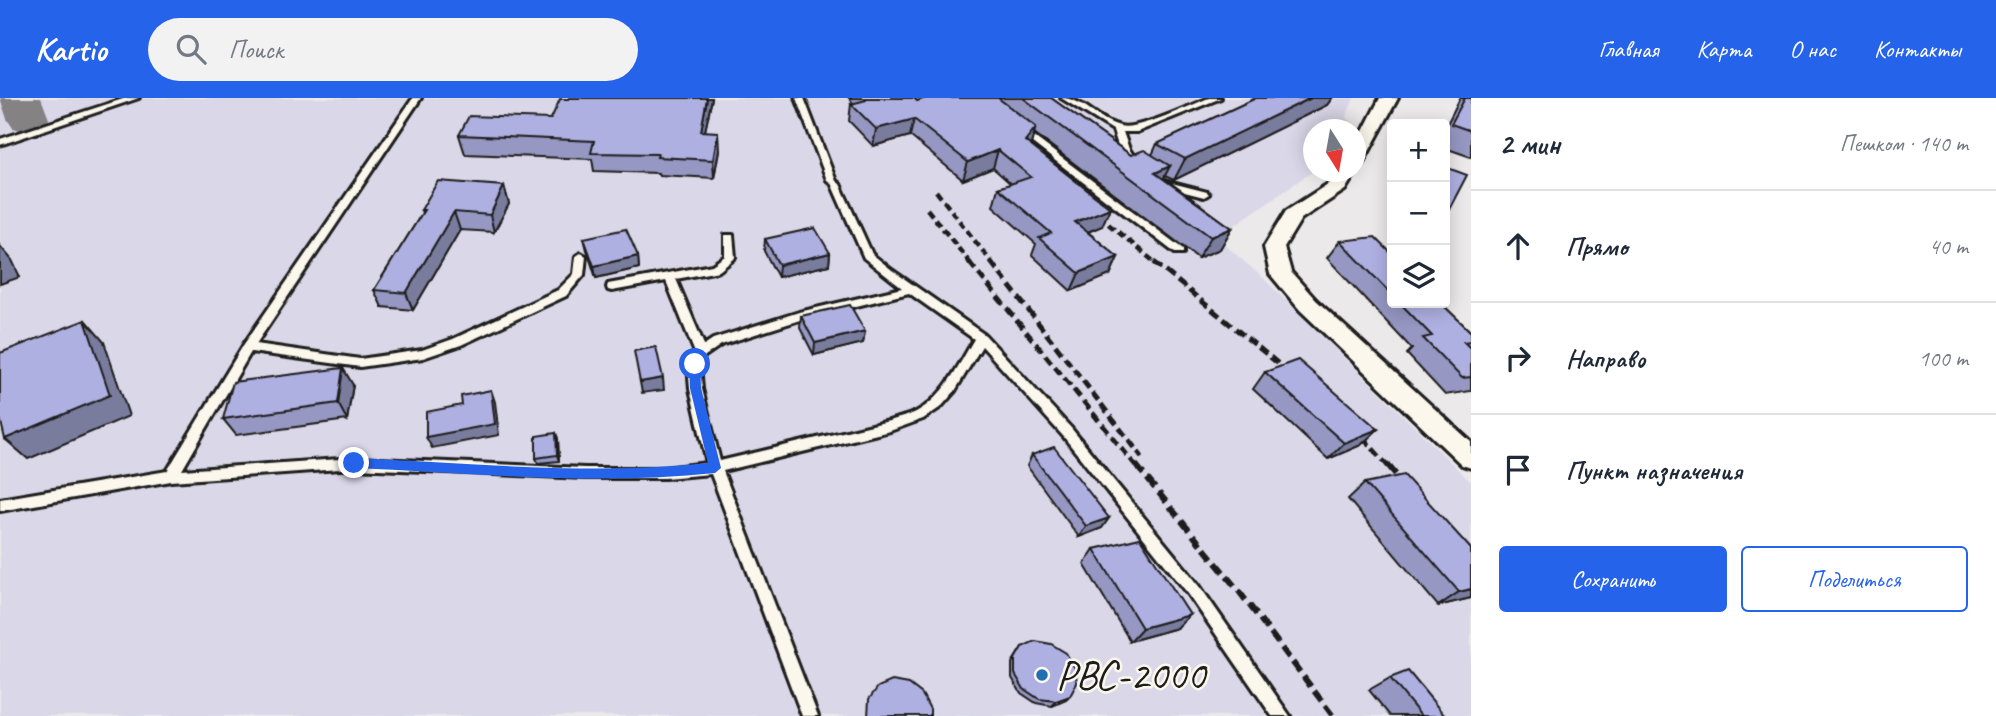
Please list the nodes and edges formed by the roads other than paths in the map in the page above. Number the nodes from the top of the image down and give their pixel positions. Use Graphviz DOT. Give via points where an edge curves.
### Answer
graph roads {
  1 [pos="135,98"];
  2 [pos="417,98"];
  3 [pos="800,98"];
  4 [pos="1065,98"];
  5 [pos="1217,98"];
  6 [pos="1389,98"];
  7 [pos="1010,122"];
  8 [pos="1117,129"];
  9 [pos="0,142"];
  10 [pos="1366,143"];
  11 [pos="1141,172"];
  12 [pos="1156,181"];
  13 [pos="1341,182"];
  14 [pos="1205,194"];
  15 [pos="729,237"];
  16 [pos="1179,251"];
  17 [pos="581,256"];
  18 [pos="670,276"];
  19 [pos="612,287"];
  20 [pos="912,289"];
  21 [pos="981,338"];
  22 [pos="248,346"];
  23 [pos="701,353"];
  24 [pos="1471,458"];
  25 [pos="715,468"];
  26 [pos="171,476"];
  27 [pos="0,505"];
  28 [pos="810,716"];
  29 [pos="1282,716"];
  1 -- 9 [label="lane"];
  2 -- 22 [label="lane"];
  3 -- 20 [label="lane" via="868,256"];
  4 -- 8 [label="lane"];
  5 -- 8 [label="lane" via="1134,130"];
  6 -- 10 [label="street"];
  7 -- 16 [label="lane"];
  8 -- 11 [label="lane"];
  12 -- 14 [label="lane"];
  13 -- 24 [label="street" via="1293,215 1274,247 1281,274"];
  15 -- 18 [label="lane" via="732,248 724,264"];
  17 -- 22 [label="lane" via="579,275 562,293 424,354 360,363"];
  18 -- 19 [label="lane"];
  18 -- 23 [label="lane"];
  20 -- 21 [label="lane"];
  20 -- 23 [label="lane" via="799,316 716,342"];
  21 -- 25 [label="lane" via="951,388 919,416"];
  21 -- 29 [label="lane" via="1067,432 1194,590"];
  22 -- 26 [label="lane"];
  23 -- 25 [label="lane" via="695,364 696,388"];
  25 -- 26 [label="lane" via="585,473 354,463"];
  25 -- 28 [label="lane"];
  26 -- 27 [label="lane"];
}
